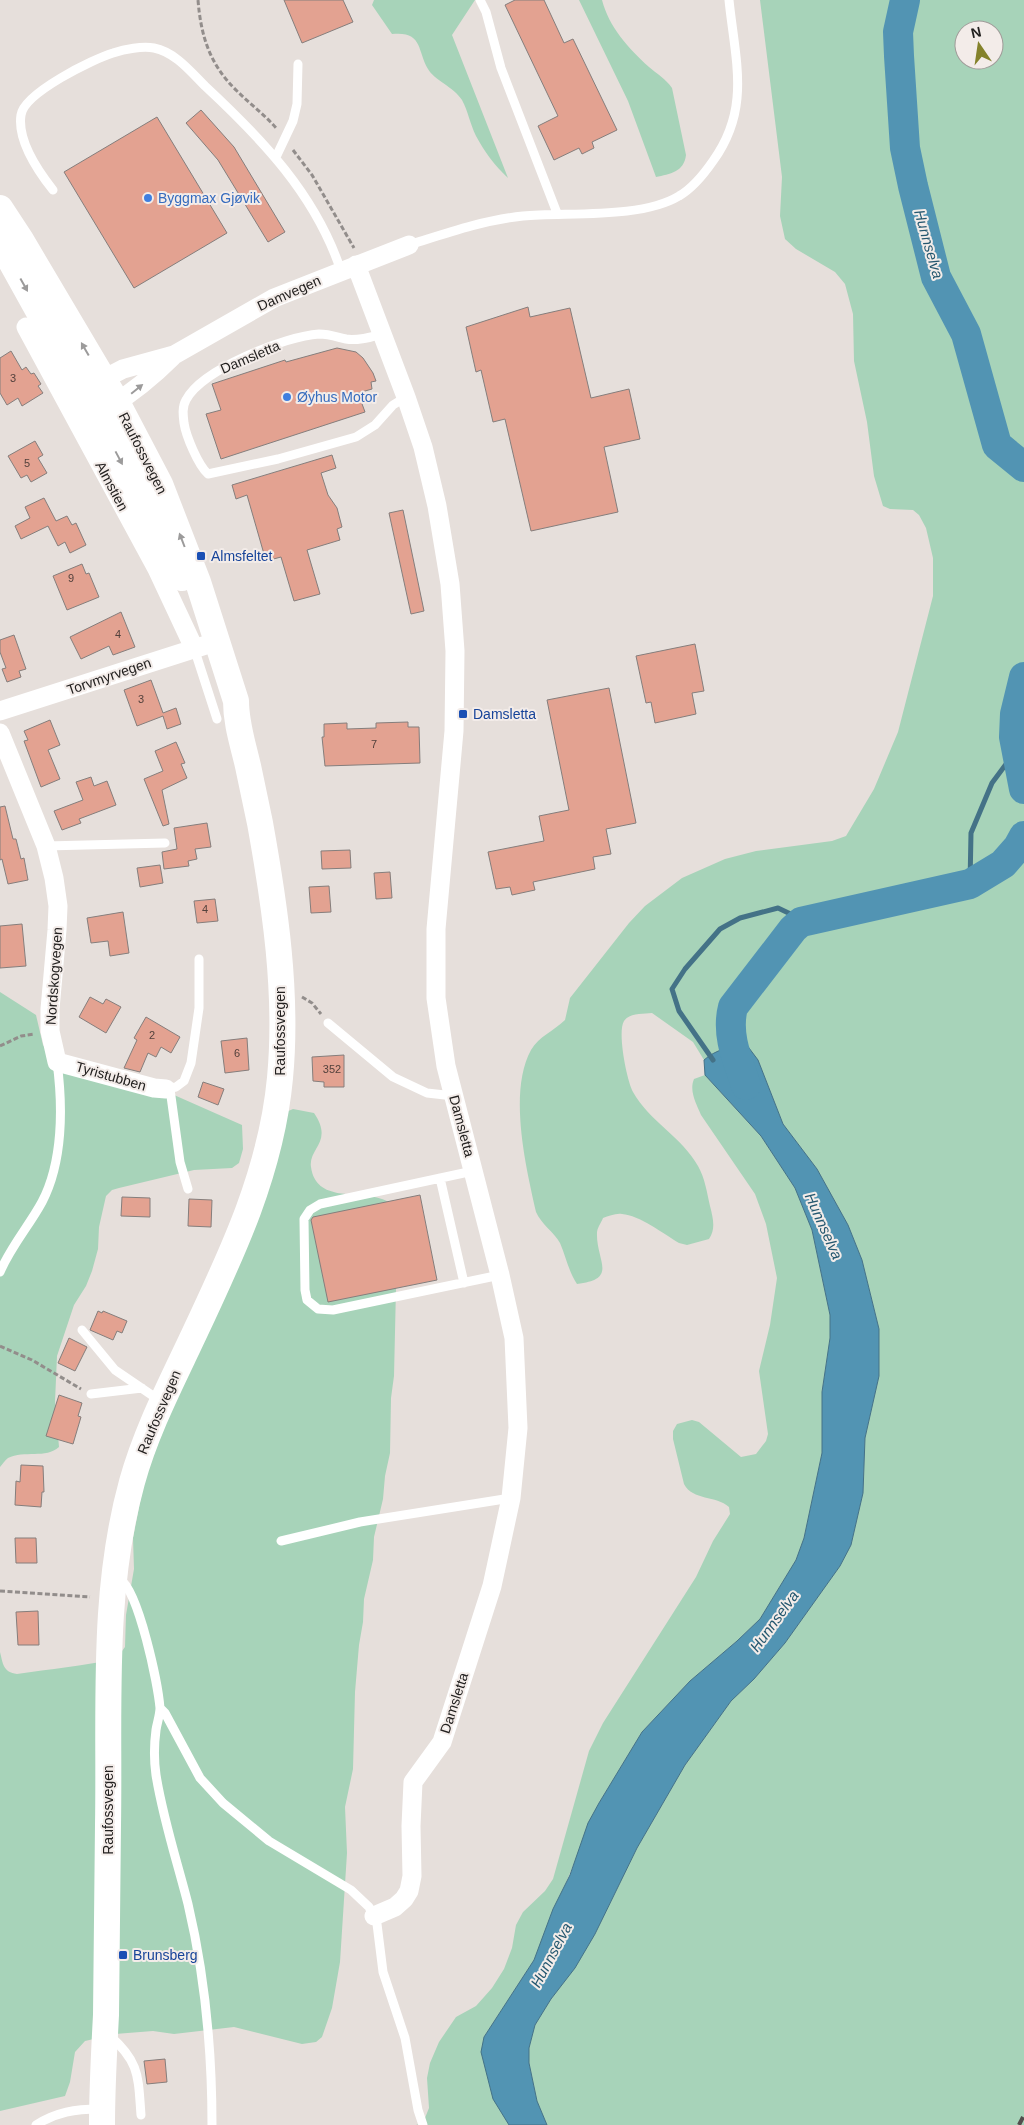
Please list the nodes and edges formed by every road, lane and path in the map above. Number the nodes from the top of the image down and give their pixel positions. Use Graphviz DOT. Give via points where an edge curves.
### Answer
graph roads {
  1 [pos="480,0"];
  2 [pos="729,0"];
  3 [pos="298,64"];
  4 [pos="276,157"];
  5 [pos="53,190"];
  6 [pos="0,208"];
  7 [pos="556,214"];
  8 [pos="0,242"];
  9 [pos="409,245"];
  10 [pos="349,268"];
  11 [pos="26,327"];
  12 [pos="383,334"];
  13 [pos="174,355"];
  14 [pos="92,384"];
  15 [pos="406,397"];
  16 [pos="107,408"];
  17 [pos="206,645"];
  18 [pos="0,711"];
  19 [pos="0,733"];
  20 [pos="165,843"];
  21 [pos="46,846"];
  22 [pos="200,958"];
  23 [pos="281,987"];
  24 [pos="328,1023"];
  25 [pos="50,1031"];
  26 [pos="0,1046"];
  27 [pos="57,1062"];
  28 [pos="168,1089"];
  29 [pos="454,1096"];
  30 [pos="473,1171"];
  31 [pos="440,1178"];
  32 [pos="188,1189"];
  33 [pos="0,1272"];
  34 [pos="500,1275"];
  35 [pos="464,1283"];
  36 [pos="82,1330"];
  37 [pos="0,1346"];
  38 [pos="91,1394"];
  39 [pos="152,1395"];
  40 [pos="511,1498"];
  41 [pos="281,1541"];
  42 [pos="114,1576"];
  43 [pos="0,1591"];
  44 [pos="90,1597"];
  45 [pos="160,1708"];
  46 [pos="374,1916"];
  47 [pos="105,2031"];
  48 [pos="141,2115"];
  49 [pos="102,2117"];
  50 [pos="36,2125"];
  51 [pos="212,2125"];
  52 [pos="423,2125"];
  1 -- 7 [label="lane" via="501,68"];
  2 -- 7 [label="lane" via="737,98 724,144 706,172 679,197 645,209"];
  3 -- 4 [label="lane" via="294,121"];
  4 -- 5 [label="lane" via="183,65 166,52 140,48 115,52 70,73 39,93 23,109 23,138"];
  4 -- 10 [label="lane"];
  14 -- 6 [label="main road, Raufossvegen, one-way" via="21,240"];
  7 -- 9 [label="lane" via="472,225"];
  8 -- 14 [label="main road, Raufossvegen, one-way"];
  9 -- 10 [label="street, Damvegen"];
  10 -- 12 [label="street, Damsletta"];
  10 -- 13 [label="street, Damvegen" via="274,298"];
  11 -- 17 [label="street, Almstien" via="157,569"];
  12 -- 15 [label="street, Damsletta"];
  12 -- 15 [label="lane, Damsletta" via="352,339 309,336 237,360 218,369 194,390 184,406 184,426 193,450 208,474 356,437"];
  13 -- 14 [label="street, Damvegen" via="123,368"];
  16 -- 13 [label="street, Damvegen, one-way" via="155,374"];
  14 -- 16 [label="main road, Raufossvegen"];
  15 -- 29 [label="street, Damsletta" via="423,447 437,506 450,584 455,651 454,731 436,929 436,998"];
  16 -- 17 [label="main road, Raufossvegen" via="181,577"];
  17 -- 18 [label="street, Torvmyrvegen"];
  17 -- 23 [label="main road, Raufossvegen" via="236,701 226,720 248,765 263,843"];
  19 -- 21 [label="street, Nordskogvegen"];
  20 -- 21 [label="lane"];
  21 -- 25 [label="street, Nordskogvegen" via="58,906"];
  22 -- 28 [label="lane" via="199,1008 191,1063 184,1081"];
  23 -- 24 [label="path" via="312,1003"];
  23 -- 39 [label="main road, Raufossvegen" via="280,1076 264,1167 224,1271"];
  24 -- 29 [label="lane" via="393,1077 427,1093"];
  25 -- 26 [label="path" via="21,1036"];
  25 -- 27 [label="street, Nordskogvegen"];
  27 -- 28 [label="street, Tyristubben"];
  27 -- 33 [label="lane, Nordskogvegen" via="59,1142 54,1175 42,1202"];
  28 -- 32 [label="lane" via="180,1162"];
  29 -- 30 [label="street, Damsletta"];
  30 -- 31 [label="lane"];
  30 -- 34 [label="street, Damsletta"];
  31 -- 35 [label="lane"];
  31 -- 35 [label="lane" via="320,1204 310,1210 304,1219 307,1300 318,1309 333,1310"];
  34 -- 35 [label="lane"];
  34 -- 40 [label="street, Damsletta" via="514,1348 518,1428"];
  36 -- 39 [label="lane" via="115,1370"];
  37 -- 38 [label="path" via="32,1360"];
  38 -- 39 [label="lane"];
  39 -- 42 [label="main road, Raufossvegen" via="120,1533"];
  40 -- 41 [label="lane" via="360,1522"];
  40 -- 46 [label="street, Damsletta" via="492,1586 442,1742 413,1782 412,1876 408,1891 395,1907"];
  42 -- 45 [label="lane" via="123,1581 136,1606"];
  42 -- 47 [label="main road, Raufossvegen" via="107,1716"];
  43 -- 44 [label="path"];
  45 -- 46 [label="lane" via="200,1778 223,1803 269,1841 351,1890"];
  45 -- 51 [label="lane" via="154,1753 155,1773 195,1939 212,2074"];
  46 -- 52 [label="lane" via="383,1972 405,2038"];
  47 -- 48 [label="lane" via="124,2048 134,2063"];
  47 -- 49 [label="main road, Raufossvegen"];
  49 -- 50 [label="lane" via="80,2109 57,2114"];
}
